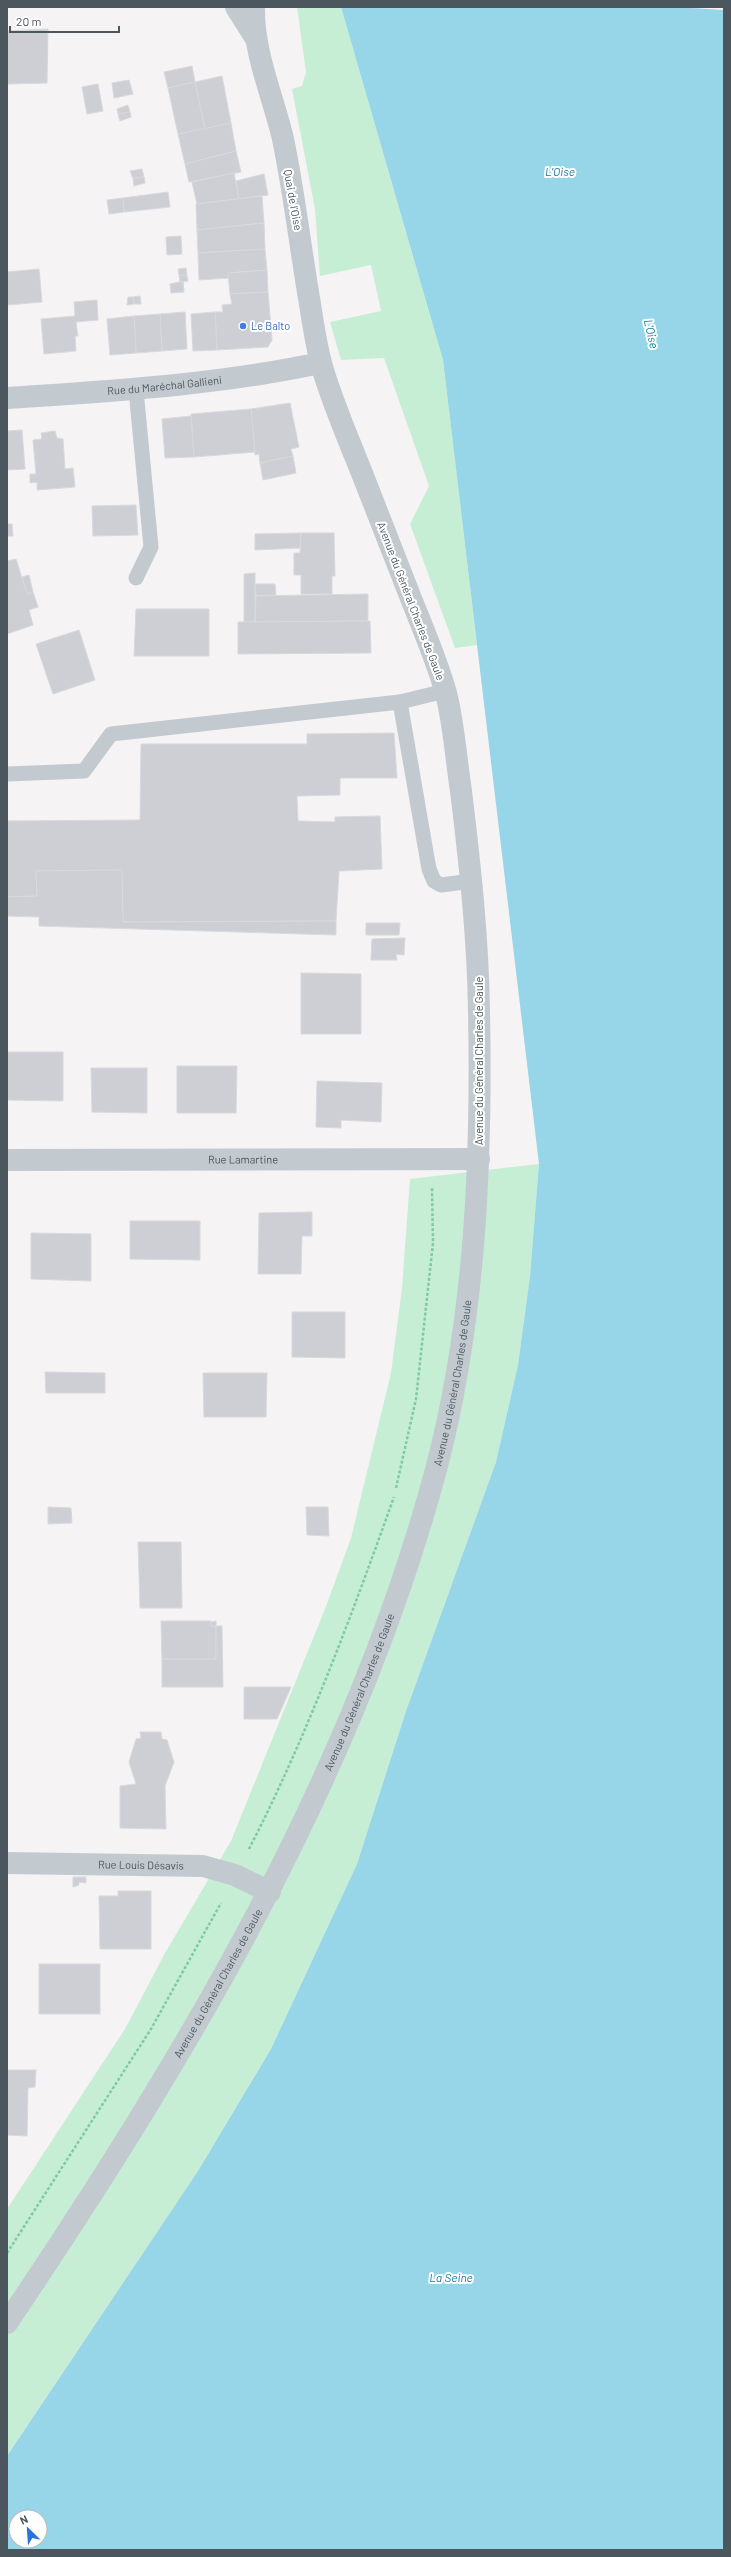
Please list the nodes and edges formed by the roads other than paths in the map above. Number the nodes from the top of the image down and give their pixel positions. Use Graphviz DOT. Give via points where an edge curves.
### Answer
graph roads {
  1 [pos="236,7"];
  2 [pos="254,7"];
  3 [pos="257,40"];
  4 [pos="320,363"];
  5 [pos="136,390"];
  6 [pos="7,398"];
  7 [pos="136,578"];
  8 [pos="445,691"];
  9 [pos="400,702"];
  10 [pos="7,774"];
  11 [pos="472,881"];
  12 [pos="479,1159"];
  13 [pos="7,1160"];
  14 [pos="7,1863"];
  15 [pos="270,1892"];
  16 [pos="7,2323"];
  1 -- 3 [label="street, Quai de l'Oise"];
  2 -- 3 [label="street, Quai de l'Oise"];
  3 -- 4 [label="street, Quai de l'Oise" via="282,138"];
  4 -- 5 [label="street, Rue du Maréchal Gallieni" via="276,372"];
  4 -- 8 [label="street, Avenue du Général Charles de Gaule" via="436,660"];
  5 -- 6 [label="street, Rue du Maréchal Gallieni"];
  5 -- 7 [label="lane" via="151,547"];
  8 -- 9 [label="lane"];
  8 -- 11 [label="street, Avenue du Général Charles de Gaule" via="454,740"];
  9 -- 10 [label="lane" via="111,734 84,771"];
  9 -- 11 [label="lane" via="429,869 434,881 441,885"];
  11 -- 12 [label="street, Avenue du Général Charles de Gaule" via="478,964"];
  12 -- 13 [label="street, Rue Lamartine"];
  12 -- 15 [label="street, Avenue du Général Charles de Gaule" via="470,1283 438,1463 395,1600 347,1726"];
  14 -- 15 [label="street, Rue Louis Désavis" via="203,1866 235,1875"];
  15 -- 16 [label="street, Avenue du Général Charles de Gaule" via="242,1946 143,2111"];
}
